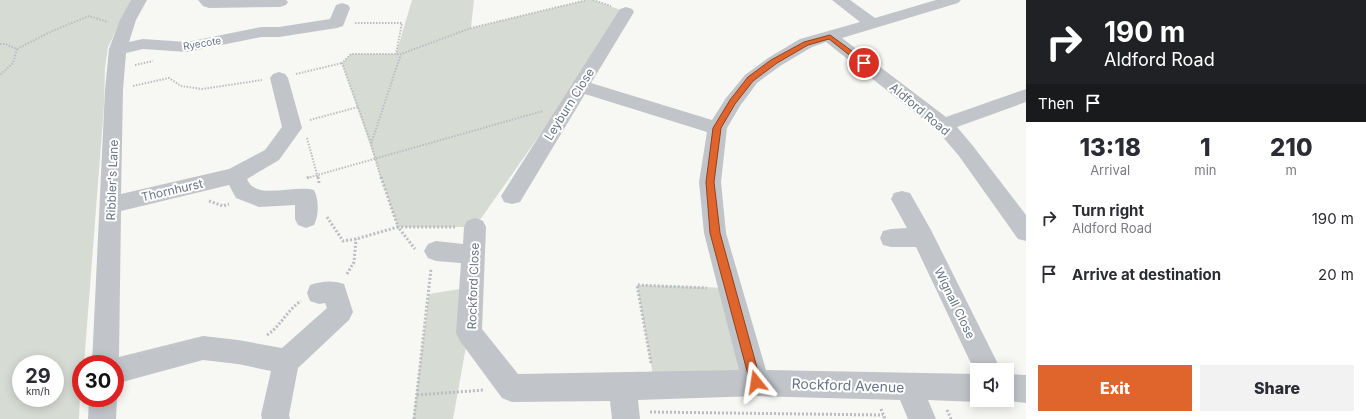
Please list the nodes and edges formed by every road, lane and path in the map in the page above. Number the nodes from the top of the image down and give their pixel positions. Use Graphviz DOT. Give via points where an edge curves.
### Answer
graph roads {
  1 [pos="139,0"];
  2 [pos="206,0"];
  3 [pos="587,0"];
  4 [pos="840,0"];
  5 [pos="953,0"];
  6 [pos="281,1"];
  7 [pos="626,12"];
  8 [pos="339,15"];
  9 [pos="128,20"];
  10 [pos="872,23"];
  11 [pos="261,32"];
  12 [pos="830,37"];
  13 [pos="0,44"];
  14 [pos="17,49"];
  15 [pos="118,49"];
  16 [pos="396,54"];
  17 [pos="401,54"];
  18 [pos="342,63"];
  19 [pos="0,74"];
  20 [pos="279,78"];
  21 [pos="579,86"];
  22 [pos="114,90"];
  23 [pos="1026,95"];
  24 [pos="568,104"];
  25 [pos="358,107"];
  26 [pos="297,123"];
  27 [pos="944,125"];
  28 [pos="717,128"];
  29 [pos="371,144"];
  30 [pos="374,158"];
  31 [pos="317,175"];
  32 [pos="234,176"];
  33 [pos="301,179"];
  34 [pos="320,190"];
  35 [pos="512,196"];
  36 [pos="902,199"];
  37 [pos="110,205"];
  38 [pos="326,211"];
  39 [pos="306,219"];
  40 [pos="398,227"];
  41 [pos="475,227"];
  42 [pos="1026,232"];
  43 [pos="923,237"];
  44 [pos="891,238"];
  45 [pos="356,239"];
  46 [pos="426,255"];
  47 [pos="474,255"];
  48 [pos="730,288"];
  49 [pos="327,293"];
  50 [pos="238,352"];
  51 [pos="105,355"];
  52 [pos="286,362"];
  53 [pos="985,363"];
  54 [pos="124,369"];
  55 [pos="756,382"];
  56 [pos="655,386"];
  57 [pos="908,387"];
  58 [pos="512,388"];
  59 [pos="970,388"];
  60 [pos="1014,388"];
  61 [pos="1026,389"];
  62 [pos="417,395"];
  63 [pos="624,406"];
  64 [pos="103,407"];
  65 [pos="883,414"];
  66 [pos="102,419"];
  67 [pos="276,419"];
  68 [pos="414,419"];
  69 [pos="922,419"];
  1 -- 9 [label="street, Ribbler's Lane"];
  2 -- 6 [label="street" via="209,3"];
  3 -- 17 [label="path" via="471,28"];
  4 -- 10 [label="street"];
  5 -- 10 [label="street"];
  6 -- 11 [label="street"];
  7 -- 21 [label="street, Leyburn Close"];
  8 -- 11 [label="street, Ryecote" via="279,32"];
  8 -- 16 [label="path" via="402,23"];
  9 -- 14 [label="path" via="106,22 89,16"];
  9 -- 15 [label="street, Ribbler's Lane"];
  10 -- 12 [label="street"];
  11 -- 15 [label="street, Ryecote" via="187,47 143,44"];
  12 -- 27 [label="street, Aldford Road"];
  12 -- 28 [label="street" via="806,43 750,79 732,102"];
  13 -- 14 [label="path"];
  14 -- 19 [label="path" via="13,63"];
  15 -- 22 [label="street, Ribbler's Lane"];
  16 -- 17 [label="path"];
  16 -- 18 [label="path" via="351,54"];
  17 -- 29 [label="path"];
  18 -- 20 [label="path"];
  18 -- 25 [label="path"];
  20 -- 22 [label="path" via="206,89 182,87 169,78"];
  20 -- 26 [label="street"];
  21 -- 24 [label="street, Leyburn Close"];
  21 -- 28 [label="street"];
  22 -- 37 [label="street, Ribbler's Lane"];
  23 -- 27 [label="street"];
  24 -- 30 [label="path"];
  24 -- 35 [label="street, Leyburn Close"];
  25 -- 26 [label="path"];
  25 -- 29 [label="path"];
  26 -- 31 [label="path"];
  26 -- 32 [label="street, Thornhurst" via="272,155"];
  27 -- 42 [label="street, Aldford Road"];
  28 -- 48 [label="street" via="710,182 715,233"];
  29 -- 30 [label="path"];
  30 -- 31 [label="path"];
  30 -- 40 [label="path"];
  31 -- 33 [label="path"];
  31 -- 34 [label="path"];
  32 -- 37 [label="street, Thornhurst"];
  32 -- 39 [label="street" via="244,192 260,199 306,196"];
  36 -- 43 [label="street, Wignall Close"];
  37 -- 51 [label="street, Ribbler's Lane"];
  38 -- 45 [label="path" via="327,218 343,241"];
  40 -- 41 [label="path"];
  40 -- 45 [label="path"];
  40 -- 46 [label="path"];
  41 -- 47 [label="street, Rockford Close"];
  43 -- 44 [label="street"];
  43 -- 53 [label="street, Wignall Close"];
  45 -- 49 [label="path" via="354,262"];
  46 -- 47 [label="street"];
  46 -- 62 [label="path" via="431,270"];
  47 -- 58 [label="street, Rockford Close" via="469,333"];
  48 -- 55 [label="street"];
  48 -- 56 [label="path" via="638,285"];
  49 -- 50 [label="path" via="298,302 289,309 272,333"];
  49 -- 52 [label="street" via="340,312"];
  50 -- 52 [label="street"];
  50 -- 54 [label="street" via="203,348"];
  52 -- 67 [label="street"];
  55 -- 56 [label="street, Rockford Avenue"];
  55 -- 57 [label="street, Rockford Avenue"];
  56 -- 63 [label="street, Rockford Avenue"];
  57 -- 59 [label="street, Rockford Avenue"];
  57 -- 69 [label="street"];
  58 -- 62 [label="path"];
  58 -- 63 [label="street"];
  60 -- 61 [label="street"];
  62 -- 68 [label="path"];
  63 -- 65 [label="path"];
  64 -- 66 [label="street"];
}
